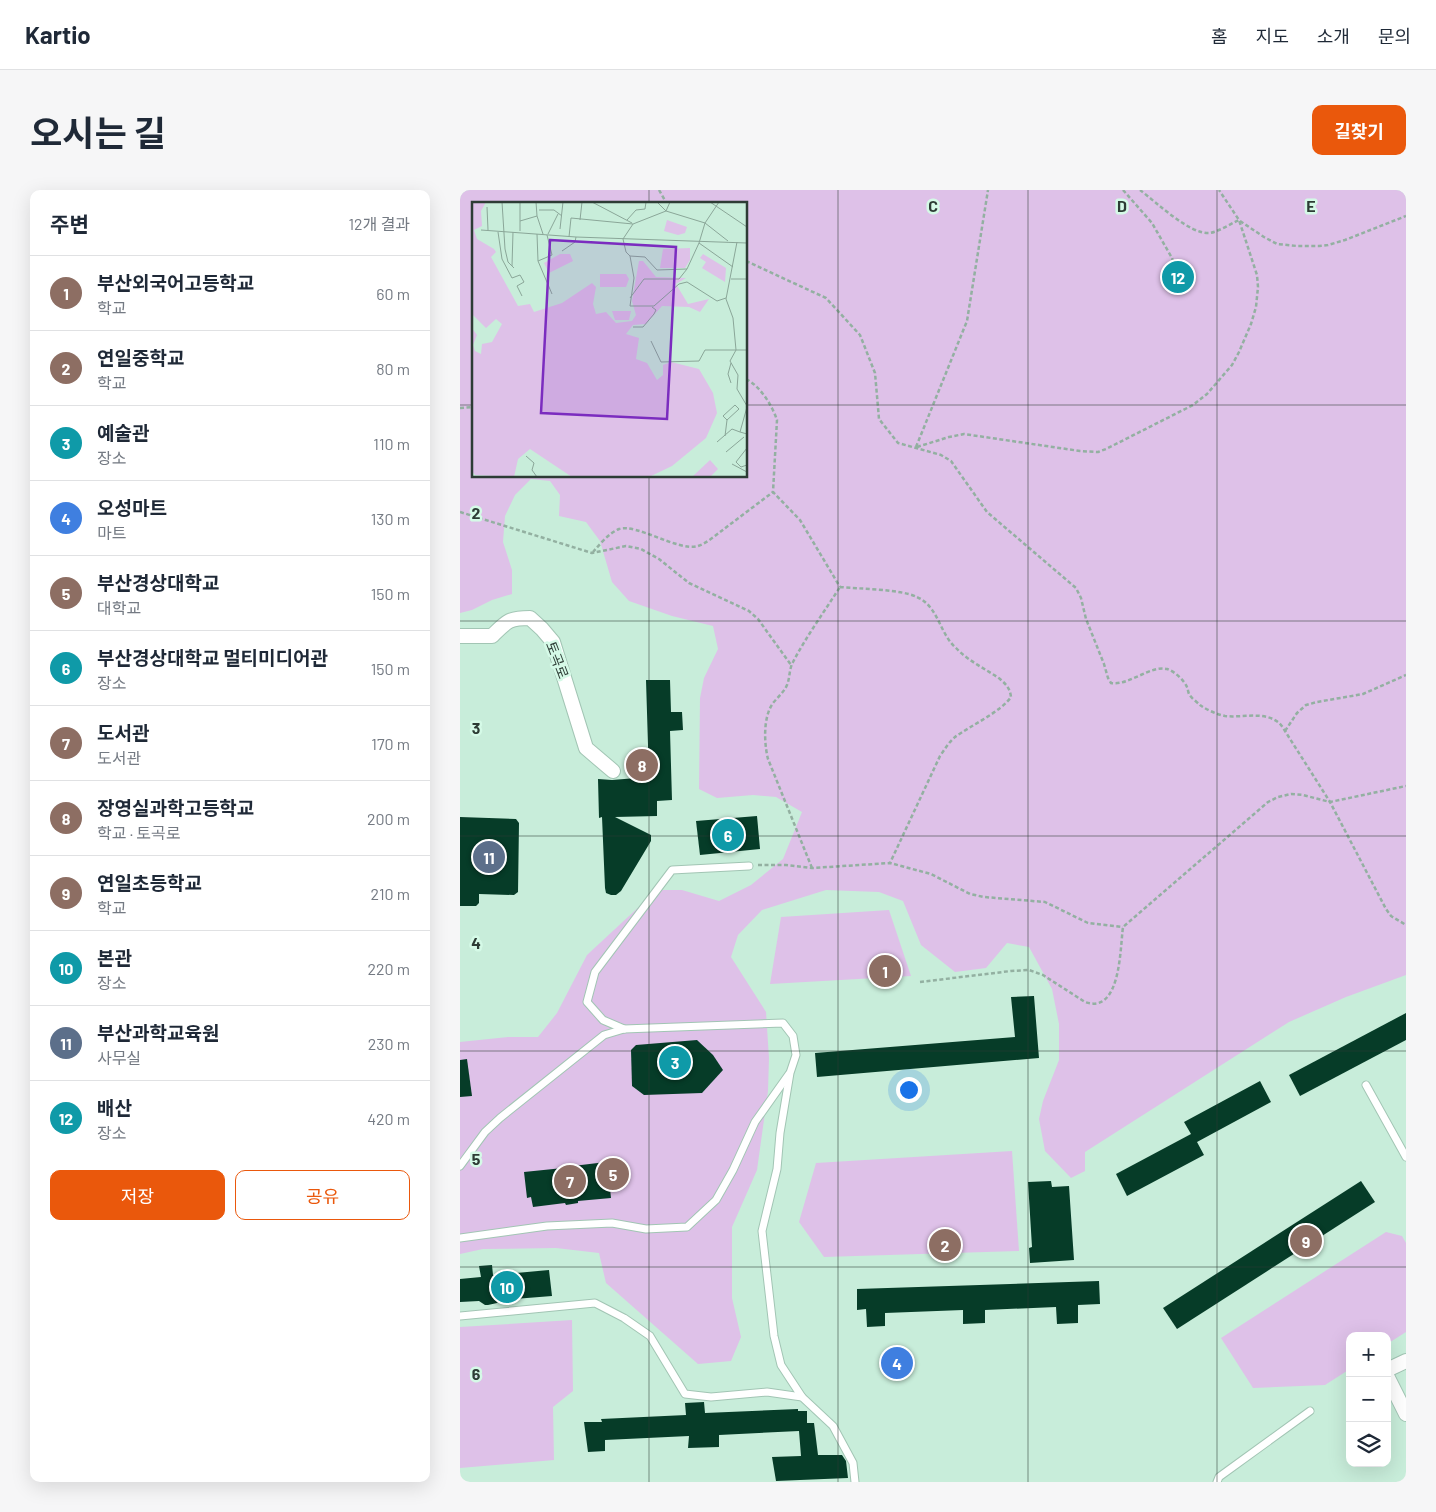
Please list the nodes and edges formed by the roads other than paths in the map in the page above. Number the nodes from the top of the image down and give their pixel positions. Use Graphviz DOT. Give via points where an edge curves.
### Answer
graph roads {
  1 [pos="460,636"];
  2 [pos="613,772"];
  3 [pos="749,866"];
  4 [pos="624,1029"];
  5 [pos="790,1073"];
  6 [pos="1366,1085"];
  7 [pos="1406,1157"];
  8 [pos="460,1166"];
  9 [pos="460,1238"];
  10 [pos="460,1316"];
  11 [pos="1406,1361"];
  12 [pos="1391,1368"];
  13 [pos="1388,1377"];
  14 [pos="802,1397"];
  15 [pos="1310,1411"];
  16 [pos="1406,1414"];
  17 [pos="855,1482"];
  18 [pos="1217,1482"];
  1 -- 2 [label="street, 토곡로" via="492,636 507,621 530,618 553,642 586,748"];
  3 -- 4 [label="lane" via="672,870 595,972 587,1002 603,1020"];
  4 -- 5 [label="lane" via="783,1023 792,1036 796,1055"];
  4 -- 8 [label="lane" via="604,1035 500,1118 485,1132"];
  5 -- 9 [label="lane" via="755,1122 716,1200 687,1227 646,1229 612,1223 548,1226"];
  5 -- 14 [label="lane" via="777,1169 762,1231 774,1336 781,1365"];
  6 -- 7 [label="lane"];
  10 -- 14 [label="lane" via="595,1303 650,1336 685,1394 711,1397 767,1392"];
  11 -- 12 [label="street"];
  13 -- 16 [label="street"];
  14 -- 17 [label="lane" via="833,1426 853,1463"];
  15 -- 18 [label="lane" via="1219,1477"];
}
